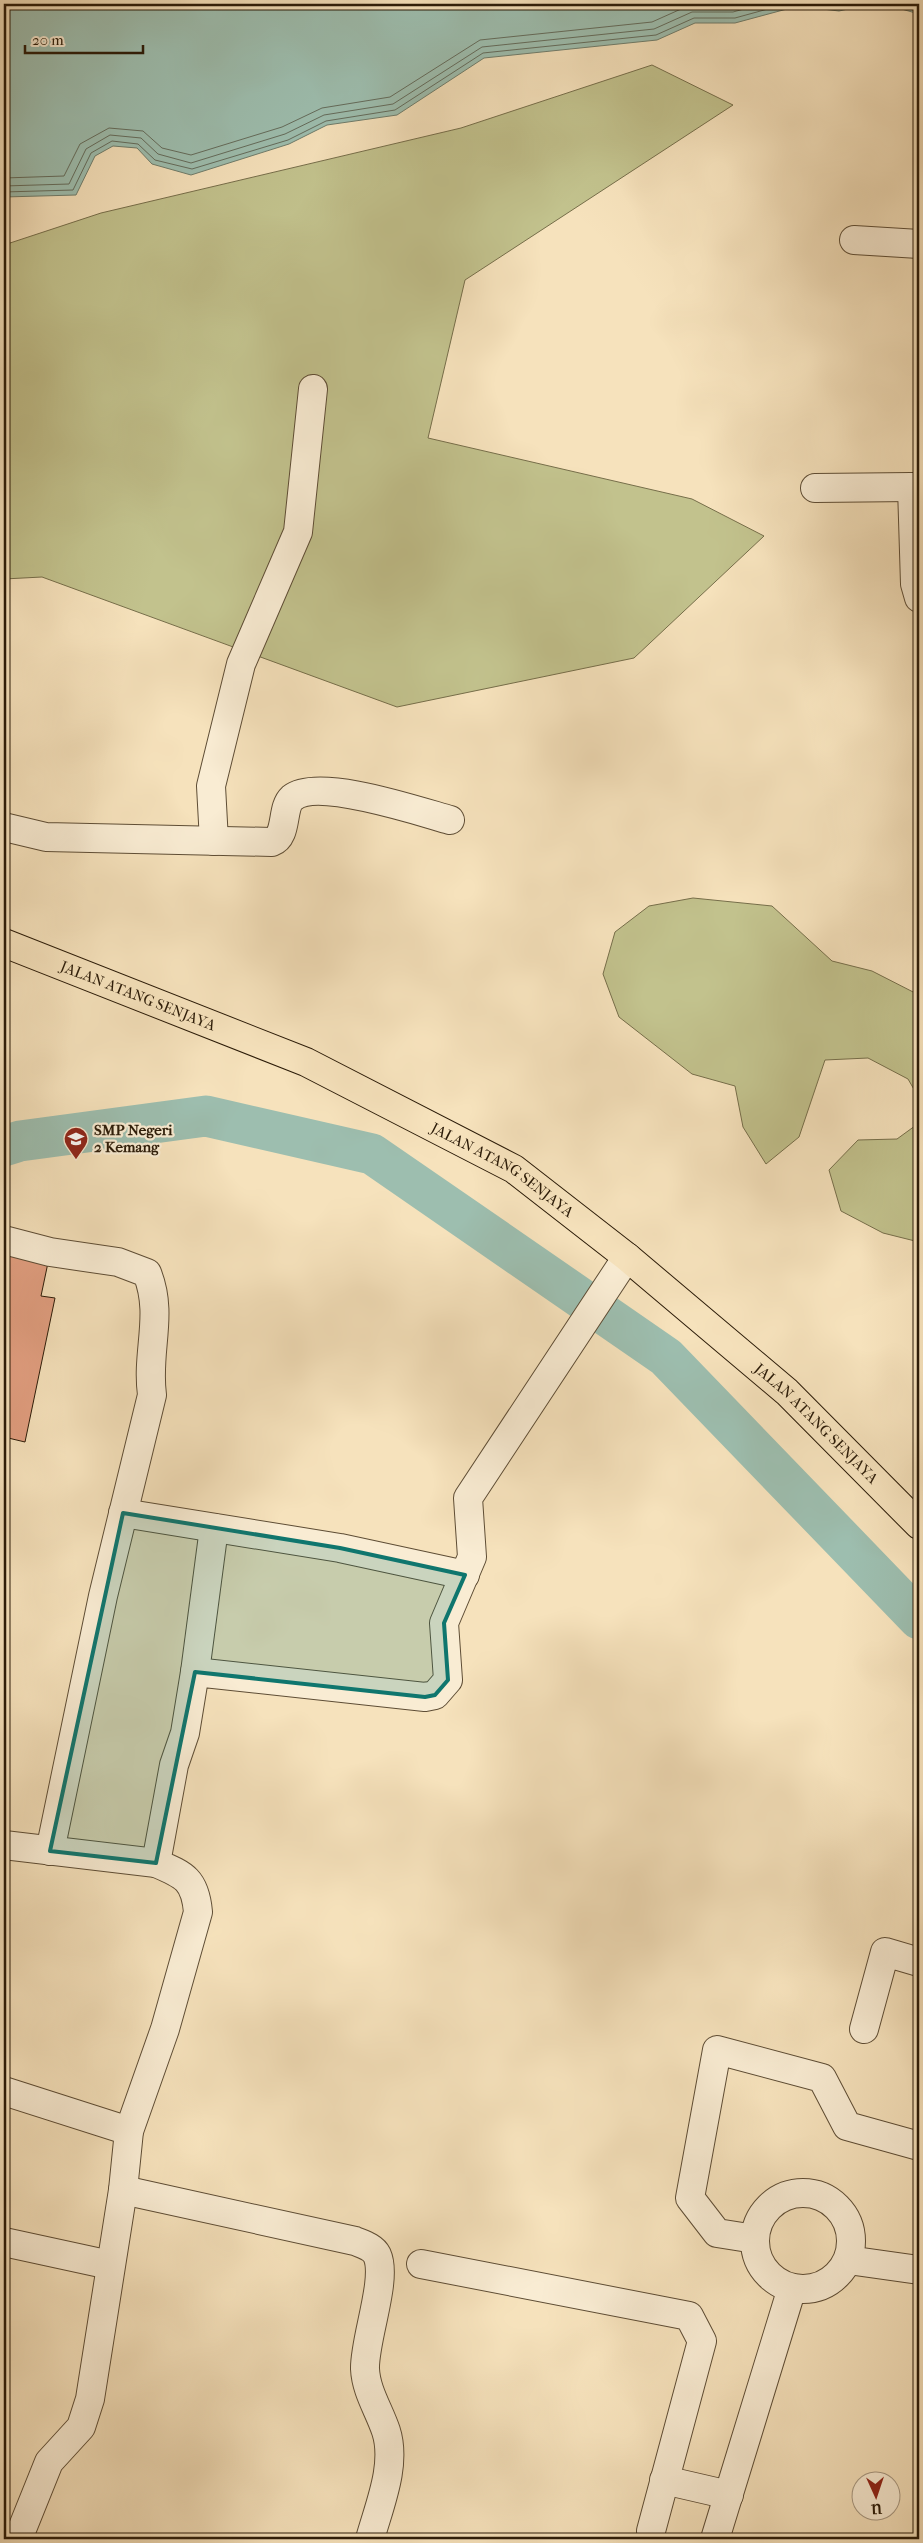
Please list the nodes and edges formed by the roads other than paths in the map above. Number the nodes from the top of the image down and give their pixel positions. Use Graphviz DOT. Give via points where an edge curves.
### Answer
graph roads {
  1 [pos="854,240"];
  2 [pos="919,244"];
  3 [pos="313,389"];
  4 [pos="916,487"];
  5 [pos="815,488"];
  6 [pos="919,598"];
  7 [pos="450,820"];
  8 [pos="4,827"];
  9 [pos="214,841"];
  10 [pos="4,943"];
  11 [pos="4,1240"];
  12 [pos="621,1267"];
  13 [pos="124,1513"];
  14 [pos="919,1525"];
  15 [pos="214,1528"];
  16 [pos="465,1574"];
  17 [pos="195,1672"];
  18 [pos="4,1846"];
  19 [pos="50,1851"];
  20 [pos="156,1863"];
  21 [pos="919,1962"];
  22 [pos="864,2029"];
  23 [pos="4,2091"];
  24 [pos="129,2131"];
  25 [pos="919,2146"];
  26 [pos="123,2190"];
  27 [pos="755,2239"];
  28 [pos="4,2242"];
  29 [pos="848,2260"];
  30 [pos="421,2264"];
  31 [pos="110,2265"];
  32 [pos="919,2270"];
  33 [pos="792,2288"];
  34 [pos="664,2480"];
  35 [pos="729,2495"];
  36 [pos="651,2531"];
  37 [pos="18,2539"];
  38 [pos="370,2539"];
  39 [pos="716,2539"];
  1 -- 2 [label="street"];
  3 -- 9 [label="street" via="298,532 241,664 211,786"];
  4 -- 5 [label="street"];
  4 -- 6 [label="street" via="915,584"];
  7 -- 9 [label="street" via="323,790 301,792 290,800 275,840 258,843"];
  8 -- 9 [label="street" via="46,837"];
  10 -- 12 [label="main road, JALAN ATANG SENJAYA" via="306,1062 408,1113 514,1169"];
  11 -- 13 [label="street" via="50,1252 118,1262 146,1273 156,1302 149,1372 152,1395"];
  12 -- 14 [label="main road, JALAN ATANG SENJAYA" via="787,1392"];
  12 -- 16 [label="street" via="468,1498 472,1552"];
  13 -- 15 [label="street"];
  13 -- 19 [label="street" via="103,1596"];
  15 -- 16 [label="street" via="340,1548"];
  15 -- 17 [label="street"];
  16 -- 17 [label="street" via="444,1623 448,1680 435,1695 425,1697"];
  17 -- 20 [label="street"];
  18 -- 19 [label="street"];
  19 -- 20 [label="street"];
  20 -- 24 [label="street" via="177,1872 191,1883 197,1897 198,1912 165,2029"];
  21 -- 22 [label="street" via="885,1952"];
  23 -- 24 [label="street"];
  24 -- 26 [label="street"];
  25 -- 27 [label="street" via="847,2126 822,2078 717,2050 690,2198 717,2233"];
  26 -- 31 [label="street"];
  26 -- 38 [label="street" via="355,2241 377,2255 377,2289 365,2371 386,2432 388,2466"];
  27 -- 29 [label="street" via="758,2222 781,2198 814,2194 830,2201 842,2212 852,2244"];
  27 -- 33 [label="street" via="757,2255 765,2270 776,2282"];
  28 -- 31 [label="street"];
  29 -- 32 [label="street"];
  29 -- 33 [label="street" via="825,2284 809,2289"];
  30 -- 34 [label="street" via="690,2316 702,2340"];
  31 -- 37 [label="street" via="90,2399 81,2427 49,2462"];
  33 -- 35 [label="street"];
  34 -- 35 [label="street"];
  34 -- 36 [label="street"];
  35 -- 39 [label="street"];
}
